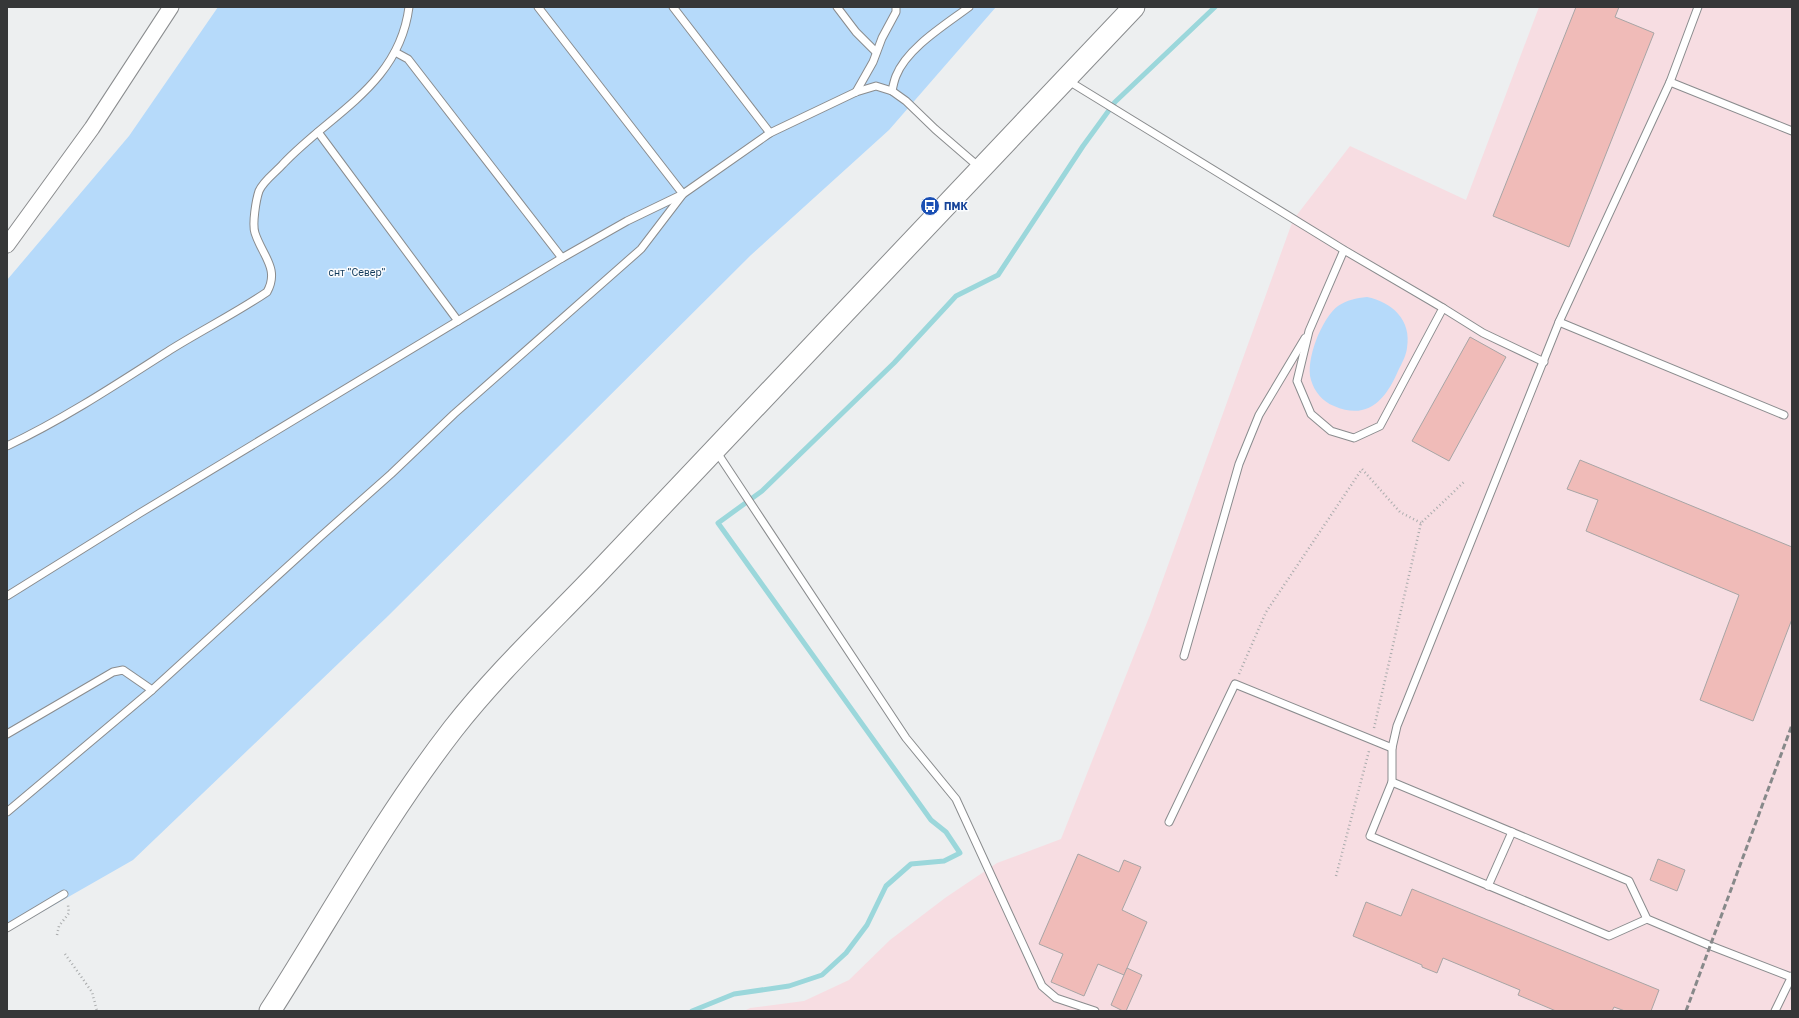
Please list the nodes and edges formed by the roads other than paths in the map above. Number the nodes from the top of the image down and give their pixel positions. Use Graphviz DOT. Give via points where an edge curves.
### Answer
graph roads {
  1 [pos="171,7"];
  2 [pos="409,7"];
  3 [pos="538,7"];
  4 [pos="673,7"];
  5 [pos="837,7"];
  6 [pos="896,7"];
  7 [pos="969,7"];
  8 [pos="1134,7"];
  9 [pos="1698,7"];
  10 [pos="395,52"];
  11 [pos="876,52"];
  12 [pos="1065,79"];
  13 [pos="1670,82"];
  14 [pos="892,91"];
  15 [pos="856,92"];
  16 [pos="1792,131"];
  17 [pos="318,132"];
  18 [pos="770,133"];
  19 [pos="981,168"];
  20 [pos="683,194"];
  21 [pos="7,245"];
  22 [pos="1344,250"];
  23 [pos="562,258"];
  24 [pos="1443,308"];
  25 [pos="458,321"];
  26 [pos="1560,322"];
  27 [pos="1309,331"];
  28 [pos="1544,362"];
  29 [pos="1784,415"];
  30 [pos="7,446"];
  31 [pos="716,450"];
  32 [pos="7,596"];
  33 [pos="1184,656"];
  34 [pos="152,690"];
  35 [pos="7,734"];
  36 [pos="1392,748"];
  37 [pos="1392,782"];
  38 [pos="7,812"];
  39 [pos="1169,822"];
  40 [pos="1512,832"];
  41 [pos="1488,886"];
  42 [pos="64,894"];
  43 [pos="1646,919"];
  44 [pos="7,928"];
  45 [pos="1791,976"];
  46 [pos="270,1011"];
  47 [pos="1095,1011"];
  48 [pos="1775,1011"];
  1 -- 21 [label="street" via="92,128"];
  2 -- 10 [label="lane" via="406,24"];
  3 -- 20 [label="lane"];
  4 -- 18 [label="lane"];
  5 -- 11 [label="lane" via="856,32"];
  6 -- 11 [label="lane" via="896,12"];
  7 -- 14 [label="lane" via="906,58 896,76"];
  8 -- 12 [label="street"];
  9 -- 13 [label="lane"];
  10 -- 17 [label="lane" via="365,92"];
  10 -- 23 [label="lane" via="408,59"];
  11 -- 15 [label="lane"];
  12 -- 19 [label="street"];
  12 -- 22 [label="lane"];
  13 -- 16 [label="lane"];
  13 -- 26 [label="lane"];
  14 -- 15 [label="lane" via="876,86"];
  14 -- 19 [label="lane"];
  15 -- 18 [label="lane"];
  17 -- 25 [label="lane"];
  17 -- 30 [label="lane" via="296,150 259,190 254,232 271,270 272,282 267,292 119,384 44,428"];
  18 -- 20 [label="lane"];
  19 -- 31 [label="street"];
  20 -- 23 [label="lane" via="626,221"];
  20 -- 34 [label="lane" via="640,249 454,414"];
  22 -- 24 [label="lane"];
  22 -- 27 [label="lane"];
  23 -- 25 [label="lane"];
  24 -- 27 [label="lane" via="1380,426 1354,438 1330,431 1311,414 1298,381"];
  24 -- 28 [label="lane" via="1483,333"];
  25 -- 32 [label="lane"];
  26 -- 28 [label="lane"];
  26 -- 29 [label="lane"];
  27 -- 33 [label="lane" via="1259,415 1239,464"];
  28 -- 36 [label="lane" via="1397,726"];
  31 -- 46 [label="street" via="509,664 453,729 391,816"];
  31 -- 47 [label="lane" via="906,738 956,800 1042,986 1056,998"];
  34 -- 35 [label="lane" via="123,670 113,672"];
  34 -- 38 [label="lane"];
  36 -- 37 [label="lane"];
  36 -- 39 [label="lane" via="1235,684"];
  37 -- 40 [label="lane"];
  37 -- 41 [label="lane" via="1370,836"];
  40 -- 41 [label="lane"];
  40 -- 43 [label="lane" via="1629,881"];
  41 -- 43 [label="lane" via="1608,936"];
  42 -- 44 [label="lane"];
  43 -- 45 [label="lane"];
  45 -- 48 [label="lane"];
}
